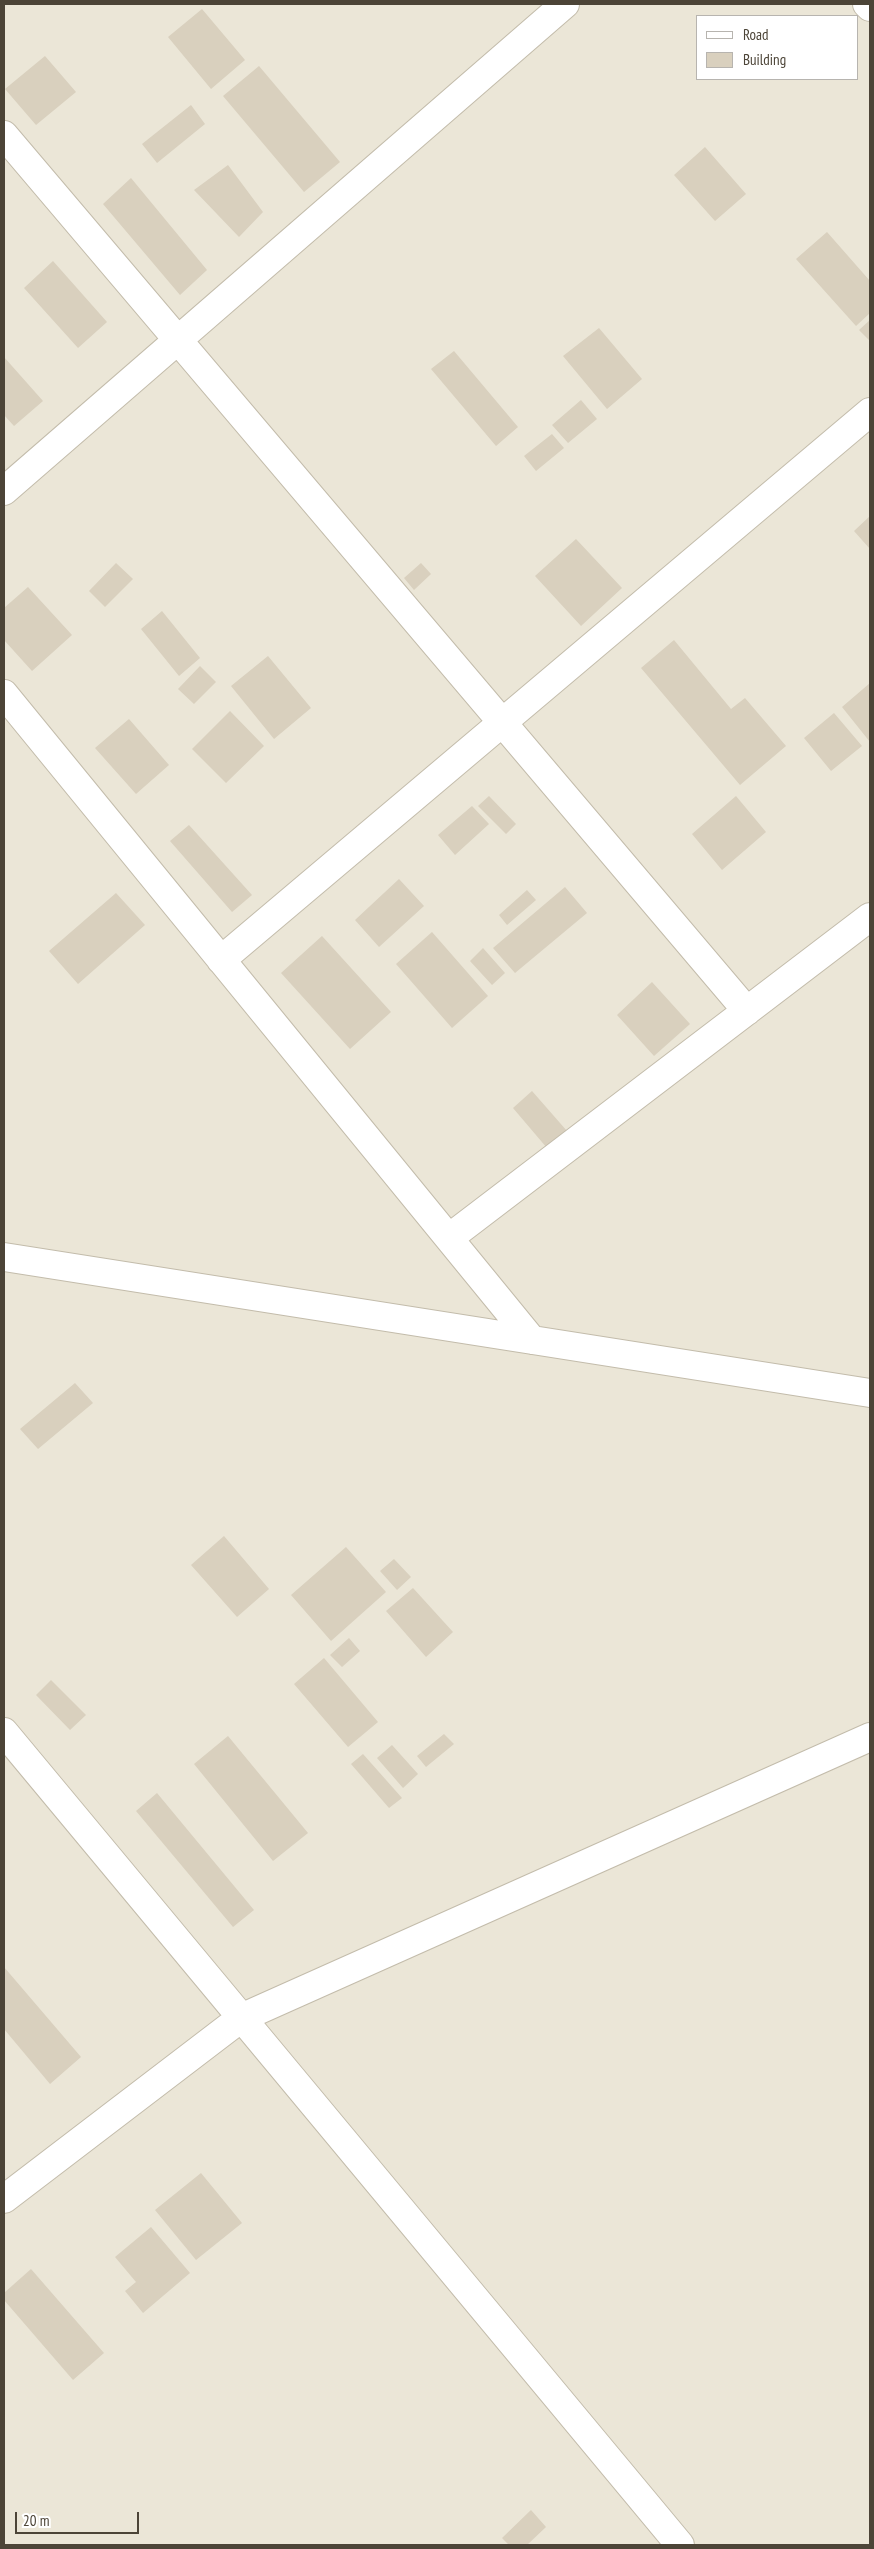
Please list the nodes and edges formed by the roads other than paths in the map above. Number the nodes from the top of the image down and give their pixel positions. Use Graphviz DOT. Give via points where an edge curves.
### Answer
graph roads {
  1 [pos="565,4"];
  2 [pos="867,4"];
  3 [pos="870,7"];
  4 [pos="4,135"];
  5 [pos="178,340"];
  6 [pos="870,412"];
  7 [pos="4,491"];
  8 [pos="4,694"];
  9 [pos="502,723"];
  10 [pos="870,917"];
  11 [pos="221,960"];
  12 [pos="747,1011"];
  13 [pos="449,1238"];
  14 [pos="4,1257"];
  15 [pos="532,1340"];
  16 [pos="870,1393"];
  17 [pos="4,1732"];
  18 [pos="870,1737"];
  19 [pos="242,2018"];
  20 [pos="4,2198"];
  21 [pos="680,2545"];
  1 -- 5 [label="street"];
  2 -- 3 [label="street"];
  4 -- 5 [label="street"];
  5 -- 7 [label="street"];
  5 -- 9 [label="street"];
  6 -- 9 [label="street"];
  8 -- 11 [label="street"];
  9 -- 11 [label="street"];
  9 -- 12 [label="street"];
  10 -- 12 [label="street"];
  11 -- 13 [label="street"];
  12 -- 13 [label="street"];
  13 -- 15 [label="street"];
  14 -- 15 [label="street"];
  15 -- 16 [label="street"];
  17 -- 19 [label="street"];
  18 -- 19 [label="street"];
  19 -- 20 [label="street"];
  19 -- 21 [label="street"];
}
